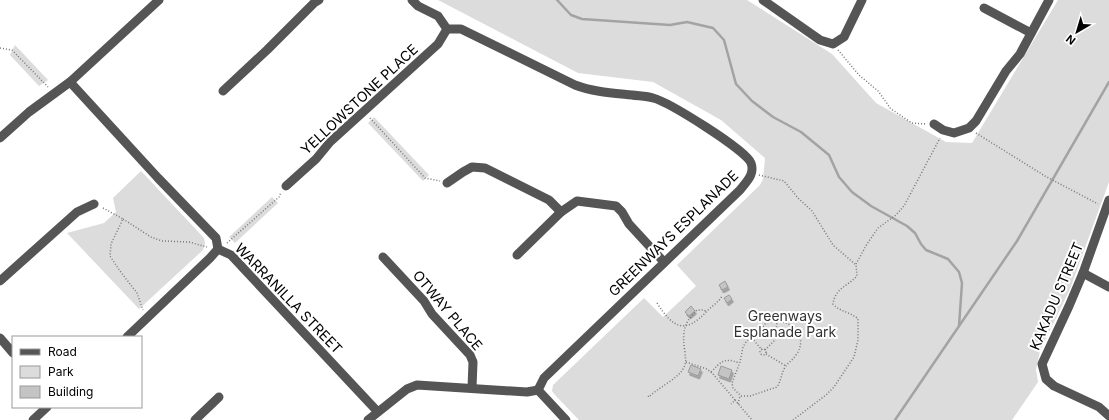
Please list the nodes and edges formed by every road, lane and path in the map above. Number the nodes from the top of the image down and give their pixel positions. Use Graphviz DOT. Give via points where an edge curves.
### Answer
graph roads {
  1 [pos="159,0"];
  2 [pos="319,0"];
  3 [pos="412,0"];
  4 [pos="763,0"];
  5 [pos="862,0"];
  6 [pos="1049,0"];
  7 [pos="984,8"];
  8 [pos="447,29"];
  9 [pos="1031,33"];
  10 [pos="833,44"];
  11 [pos="0,48"];
  12 [pos="70,82"];
  13 [pos="223,91"];
  14 [pos="55,94"];
  15 [pos="365,111"];
  16 [pos="934,124"];
  17 [pos="969,128"];
  18 [pos="943,130"];
  19 [pos="0,138"];
  20 [pos="753,172"];
  21 [pos="447,183"];
  22 [pos="286,186"];
  23 [pos="94,204"];
  24 [pos="1107,204"];
  25 [pos="561,212"];
  26 [pos="123,219"];
  27 [pos="218,249"];
  28 [pos="517,255"];
  29 [pos="383,257"];
  30 [pos="664,262"];
  31 [pos="856,265"];
  32 [pos="1083,273"];
  33 [pos="0,281"];
  34 [pos="1109,287"];
  35 [pos="722,296"];
  36 [pos="657,303"];
  37 [pos="706,312"];
  38 [pos="147,319"];
  39 [pos="777,321"];
  40 [pos="685,327"];
  41 [pos="129,336"];
  42 [pos="0,338"];
  43 [pos="752,338"];
  44 [pos="762,350"];
  45 [pos="765,350"];
  46 [pos="12,352"];
  47 [pos="766,354"];
  48 [pos="686,362"];
  49 [pos="739,363"];
  50 [pos="786,366"];
  51 [pos="710,372"];
  52 [pos="472,388"];
  53 [pos="538,390"];
  54 [pos="648,396"];
  55 [pos="740,396"];
  56 [pos="219,397"];
  57 [pos="735,400"];
  58 [pos="731,404"];
  59 [pos="738,404"];
  60 [pos="46,408"];
  61 [pos="377,411"];
  62 [pos="1109,416"];
  63 [pos="33,420"];
  64 [pos="195,420"];
  65 [pos="368,420"];
  66 [pos="566,420"];
  67 [pos="752,420"];
  68 [pos="793,420"];
  1 -- 12 [label="street"];
  2 -- 13 [label="street"];
  3 -- 8 [label="street" via="438,16"];
  4 -- 10 [label="street" via="820,40"];
  5 -- 10 [label="street" via="844,36"];
  6 -- 9 [label="street"];
  7 -- 9 [label="street"];
  8 -- 15 [label="street, YELLOWSTONE PLACE" via="438,44"];
  8 -- 20 [label="street, GREENWAYS ESPLANADE" via="461,29 589,91 652,97 663,101 744,154 751,162"];
  9 -- 17 [label="street" via="976,122"];
  10 -- 16 [label="path" via="858,75 878,91 891,109 912,122"];
  11 -- 14 [label="path" via="12,50"];
  12 -- 14 [label="street"];
  12 -- 27 [label="street, WARRANILLA STREET" via="216,238"];
  14 -- 19 [label="street" via="29,112"];
  15 -- 21 [label="path" via="425,178"];
  15 -- 22 [label="street, YELLOWSTONE PLACE"];
  16 -- 18 [label="street"];
  17 -- 18 [label="street" via="954,133"];
  17 -- 24 [label="path" via="1046,176"];
  18 -- 31 [label="path" via="904,206 873,234"];
  20 -- 30 [label="street, GREENWAYS ESPLANADE" via="740,190"];
  20 -- 31 [label="path" via="784,181 812,211 833,245"];
  21 -- 25 [label="street" via="472,167 485,168 549,200"];
  22 -- 27 [label="path" via="278,197 232,240"];
  23 -- 26 [label="path"];
  23 -- 33 [label="street" via="77,212"];
  24 -- 32 [label="street, KAKADU STREET"];
  25 -- 28 [label="street"];
  25 -- 30 [label="street" via="577,201 616,206"];
  26 -- 27 [label="path" via="162,241 189,242"];
  26 -- 38 [label="path" via="111,244 110,256 137,293"];
  27 -- 38 [label="street"];
  27 -- 61 [label="street, WARRANILLA STREET" via="231,255"];
  29 -- 52 [label="street, OTWAY PLACE" via="470,355 473,362"];
  30 -- 53 [label="street, GREENWAYS ESPLANADE" via="544,378"];
  31 -- 68 [label="path" via="857,276 837,292 833,304 858,319 858,340 854,357 834,387"];
  32 -- 34 [label="street"];
  32 -- 62 [label="street, KAKADU STREET" via="1042,364 1046,379 1054,386 1099,407"];
  35 -- 37 [label="path"];
  36 -- 40 [label="path" via="668,318"];
  37 -- 40 [label="path" via="696,322"];
  37 -- 40 [label="path" via="697,310 689,317"];
  38 -- 41 [label="street"];
  39 -- 43 [label="path" via="765,324"];
  39 -- 45 [label="path" via="775,340"];
  39 -- 50 [label="path" via="792,326 797,330 801,340 796,356"];
  40 -- 48 [label="path" via="683,336"];
  42 -- 46 [label="street"];
  43 -- 44 [label="path"];
  43 -- 49 [label="path" via="743,347"];
  44 -- 45 [label="path"];
  44 -- 47 [label="path" via="762,355"];
  45 -- 47 [label="path"];
  47 -- 50 [label="path"];
  48 -- 51 [label="path" via="701,366"];
  48 -- 54 [label="path" via="683,370"];
  49 -- 51 [label="path" via="725,360"];
  49 -- 55 [label="path" via="732,383"];
  50 -- 55 [label="path" via="775,388"];
  51 -- 57 [label="path"];
  52 -- 53 [label="street" via="527,392"];
  52 -- 61 [label="street" via="417,385 407,389"];
  53 -- 66 [label="street"];
  55 -- 59 [label="path"];
  56 -- 64 [label="street"];
  57 -- 58 [label="path"];
  57 -- 59 [label="path"];
  59 -- 67 [label="path"];
  60 -- 63 [label="street"];
  61 -- 65 [label="street"];
}
